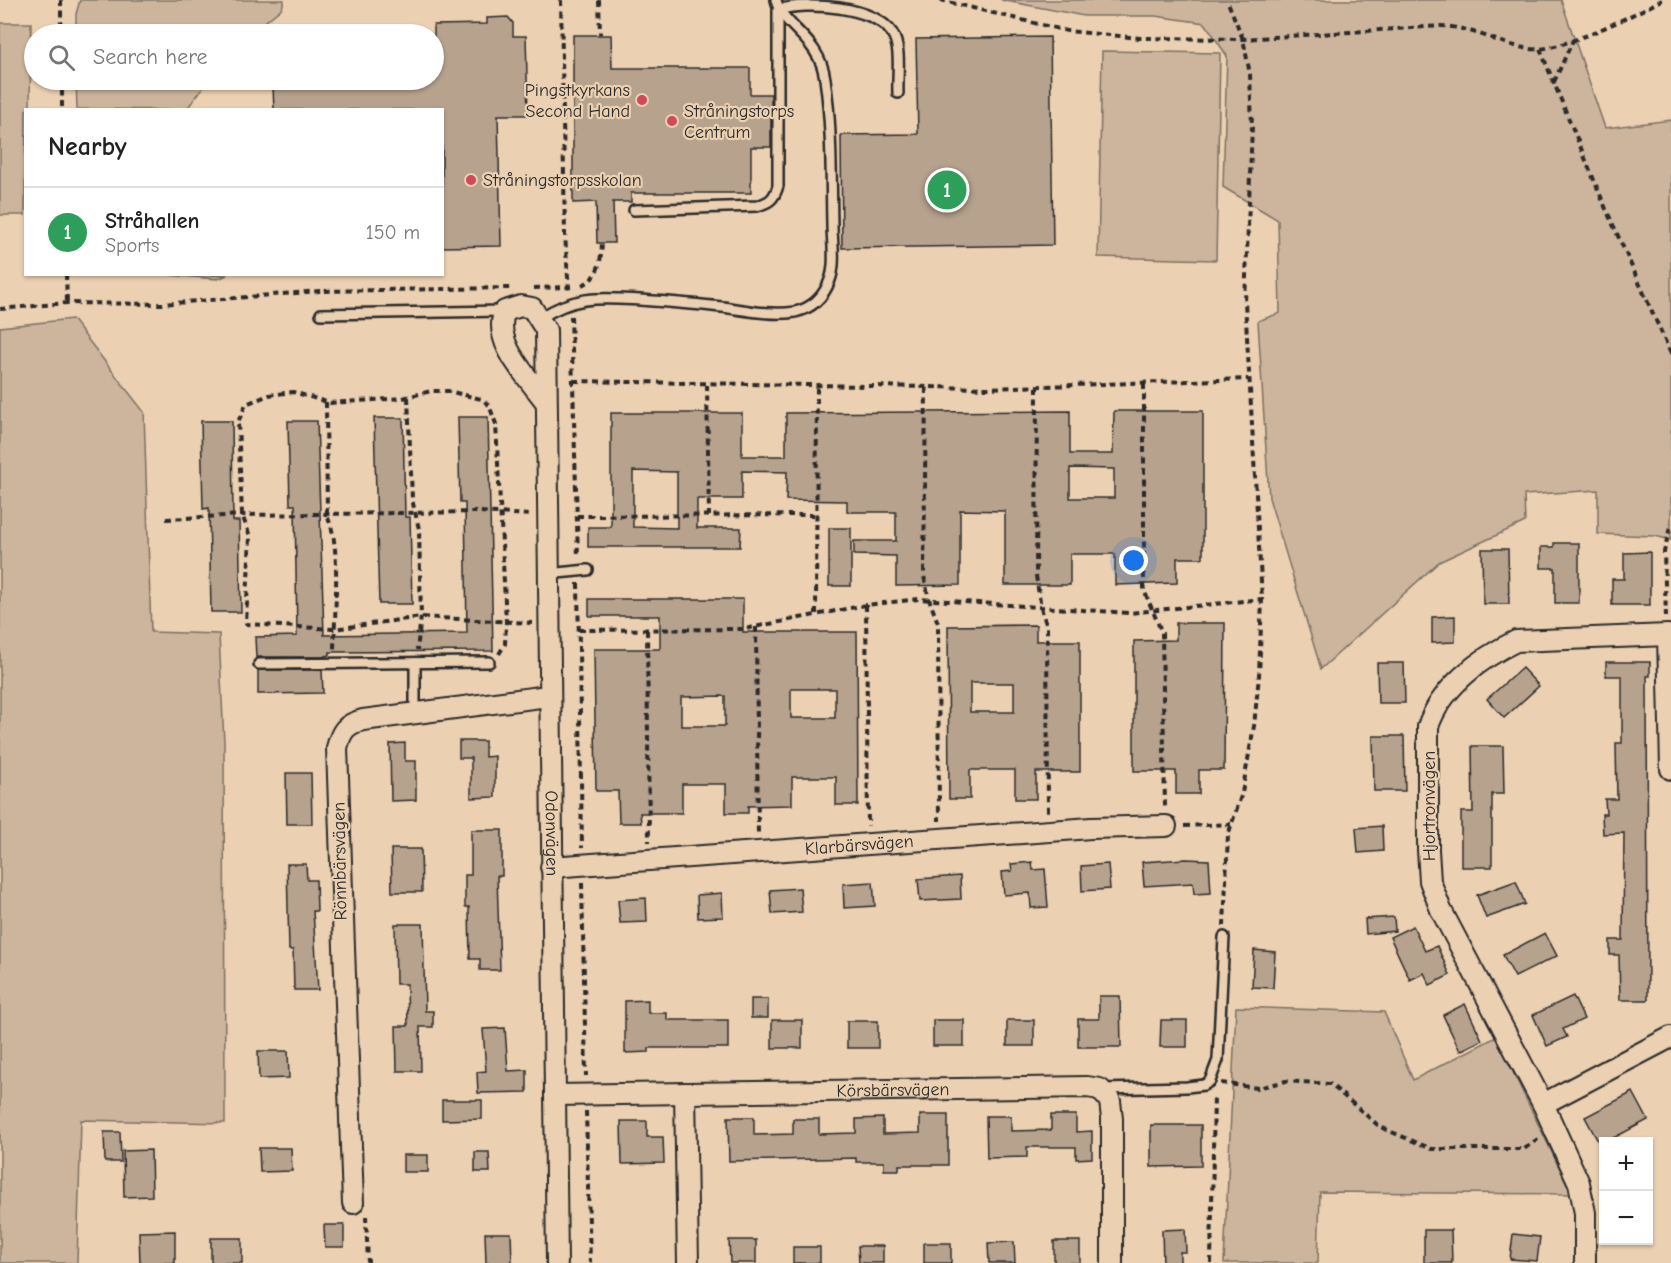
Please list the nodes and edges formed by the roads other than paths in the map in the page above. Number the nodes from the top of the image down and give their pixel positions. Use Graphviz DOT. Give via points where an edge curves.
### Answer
graph roads {
  1 [pos="777,5"];
  2 [pos="898,93"];
  3 [pos="634,210"];
  4 [pos="506,311"];
  5 [pos="321,314"];
  6 [pos="540,318"];
  7 [pos="546,402"];
  8 [pos="583,571"];
  9 [pos="548,574"];
  10 [pos="489,662"];
  11 [pos="415,663"];
  12 [pos="259,664"];
  13 [pos="548,696"];
  14 [pos="415,712"];
  15 [pos="1671,769"];
  16 [pos="1166,826"];
  17 [pos="552,867"];
  18 [pos="1224,937"];
  19 [pos="1671,1037"];
  20 [pos="1100,1089"];
  21 [pos="685,1093"];
  22 [pos="555,1095"];
  23 [pos="1543,1104"];
  24 [pos="353,1203"];
  25 [pos="557,1263"];
  26 [pos="688,1263"];
  27 [pos="1112,1263"];
  28 [pos="1585,1263"];
  1 -- 2 [label="lane" via="840,9 868,15 884,25 895,40"];
  1 -- 3 [label="lane" via="776,195 771,202 757,206"];
  1 -- 6 [label="lane" via="811,44 825,78 832,251 831,277 824,293 812,306 794,312 588,298 562,304"];
  4 -- 5 [label="lane"];
  4 -- 6 [label="street" via="521,306 531,308"];
  4 -- 7 [label="street" via="501,332"];
  6 -- 7 [label="street, Odonvägen" via="546,330"];
  7 -- 9 [label="street, Odonvägen"];
  8 -- 9 [label="lane"];
  9 -- 13 [label="street, Odonvägen"];
  10 -- 11 [label="lane"];
  11 -- 12 [label="lane"];
  11 -- 14 [label="lane"];
  13 -- 14 [label="street, Rönnbärsvägen"];
  13 -- 17 [label="street, Odonvägen"];
  14 -- 24 [label="street, Rönnbärsvägen" via="351,723 341,732 337,748"];
  15 -- 23 [label="street, Hjortronvägen" via="1668,635 1516,641 1498,649 1448,690 1434,708 1428,727 1430,881 1441,910"];
  16 -- 17 [label="street, Klarbärsvägen"];
  17 -- 22 [label="street, Odonvägen"];
  18 -- 20 [label="lane, Körsbärsvägen" via="1218,1060 1210,1081 1187,1087"];
  19 -- 23 [label="street"];
  20 -- 21 [label="street, Körsbärsvägen"];
  20 -- 27 [label="street" via="1110,1101 1112,1119"];
  21 -- 22 [label="street, Körsbärsvägen"];
  21 -- 26 [label="street"];
  22 -- 25 [label="street, Odonvägen"];
  23 -- 28 [label="street, Hjortronvägen" via="1580,1182 1585,1213"];
}
